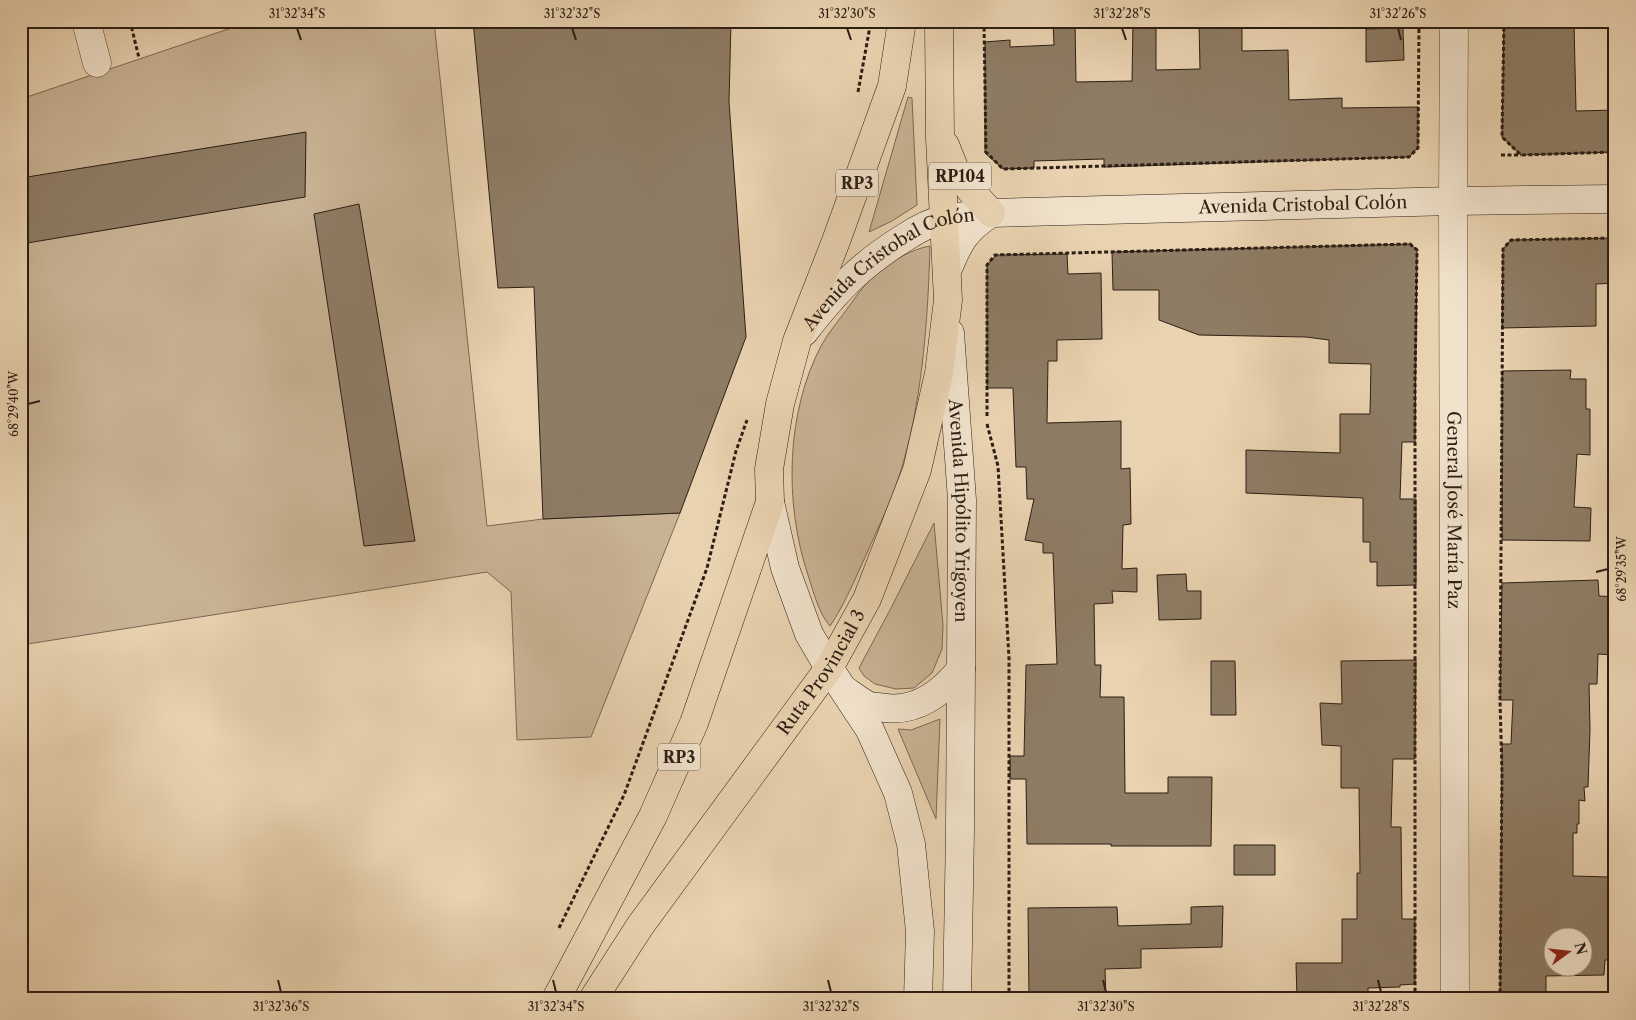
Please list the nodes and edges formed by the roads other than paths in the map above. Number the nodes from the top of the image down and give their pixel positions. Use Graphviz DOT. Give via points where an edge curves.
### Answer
graph roads {
  1 [pos="86,21"];
  2 [pos="902,21"];
  3 [pos="939,21"];
  4 [pos="1454,21"];
  5 [pos="97,62"];
  6 [pos="940,132"];
  7 [pos="1615,199"];
  8 [pos="1453,201"];
  9 [pos="991,213"];
  10 [pos="944,219"];
  11 [pos="947,271"];
  12 [pos="948,300"];
  13 [pos="797,341"];
  14 [pos="770,502"];
  15 [pos="961,669"];
  16 [pos="836,679"];
  17 [pos="556,999"];
  18 [pos="592,999"];
  19 [pos="918,999"];
  20 [pos="957,999"];
  21 [pos="1455,999"];
  1 -- 5 [label="main road"];
  2 -- 13 [label="main road, RP3" via="892,86"];
  3 -- 6 [label="main road, Avenida Hipólito Yrigoyen"];
  4 -- 8 [label="main road, General José María Paz"];
  6 -- 9 [label="main road, RP104" via="955,170"];
  6 -- 10 [label="main road, Avenida Hipólito Yrigoyen"];
  7 -- 8 [label="main road, Avenida Cristobal Colón / RP104"];
  8 -- 9 [label="main road, Avenida Cristobal Colón / RP104"];
  8 -- 21 [label="main road, General José María Paz"];
  9 -- 10 [label="main road, Avenida Cristobal Colón / RP104"];
  9 -- 11 [label="main road, Avenida Cristobal Colón / RP104" via="975,224 958,244"];
  10 -- 11 [label="main road, Avenida Hipólito Yrigoyen"];
  10 -- 13 [label="main road, Avenida Cristobal Colón / RP104" via="914,231 858,270"];
  11 -- 12 [label="main road, Avenida Hipólito Yrigoyen"];
  12 -- 15 [label="main road, Avenida Hipólito Yrigoyen" via="962,500"];
  12 -- 16 [label="main road, Ruta Provincial 3" via="939,373 917,470"];
  13 -- 14 [label="main road, RP3" via="772,450"];
  14 -- 16 [label="main road" via="785,568 809,634"];
  14 -- 17 [label="main road, RP3" via="686,740 653,816"];
  15 -- 16 [label="main road" via="951,682 918,705 892,709 870,706"];
  15 -- 20 [label="main road, Avenida Hipólito Yrigoyen"];
  16 -- 18 [label="main road, Ruta Provincial 3" via="640,926"];
  16 -- 19 [label="main road" via="870,730 898,793 911,844 920,931"];
}
